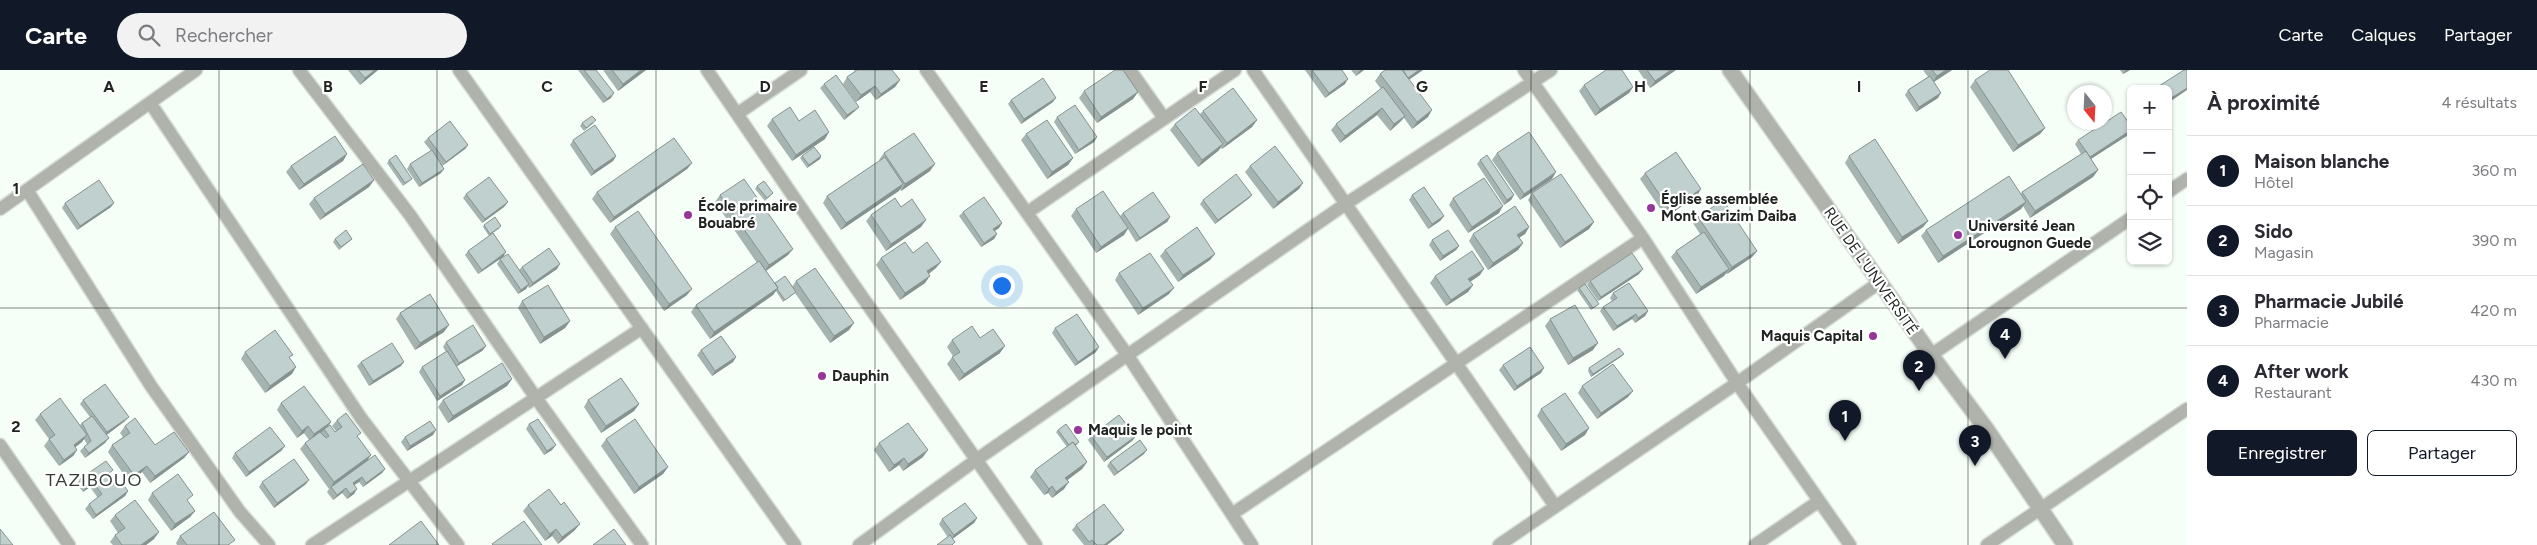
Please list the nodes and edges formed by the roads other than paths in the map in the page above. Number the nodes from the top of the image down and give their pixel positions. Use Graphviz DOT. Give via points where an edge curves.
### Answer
graph roads {
  1 [pos="196,70"];
  2 [pos="299,70"];
  3 [pos="459,70"];
  4 [pos="707,70"];
  5 [pos="800,70"];
  6 [pos="926,70"];
  7 [pos="1130,70"];
  8 [pos="1235,70"];
  9 [pos="1252,70"];
  10 [pos="1524,70"];
  11 [pos="1551,70"];
  12 [pos="1730,70"];
  13 [pos="1534,82"];
  14 [pos="151,104"];
  15 [pos="737,114"];
  16 [pos="1164,118"];
  17 [pos="2187,179"];
  18 [pos="2172,189"];
  19 [pos="27,190"];
  20 [pos="1347,203"];
  21 [pos="0,209"];
  22 [pos="1028,212"];
  23 [pos="2128,220"];
  24 [pos="1643,238"];
  25 [pos="1880,282"];
  26 [pos="642,328"];
  27 [pos="1931,355"];
  28 [pos="1128,356"];
  29 [pos="1458,363"];
  30 [pos="1737,383"];
  31 [pos="536,398"];
  32 [pos="2187,409"];
  33 [pos="0,445"];
  34 [pos="976,460"];
  35 [pos="410,479"];
  36 [pos="1819,501"];
  37 [pos="1555,506"];
  38 [pos="2040,510"];
  39 [pos="1232,514"];
  40 [pos="69,545"];
  41 [pos="269,545"];
  42 [pos="312,545"];
  43 [pos="458,545"];
  44 [pos="642,545"];
  45 [pos="795,545"];
  46 [pos="859,545"];
  47 [pos="1036,545"];
  48 [pos="1252,545"];
  49 [pos="1499,545"];
  50 [pos="1755,545"];
  51 [pos="1850,545"];
  52 [pos="1987,545"];
  53 [pos="2065,545"];
  1 -- 14 [label="street"];
  2 -- 31 [label="street" via="410,215"];
  3 -- 26 [label="street"];
  4 -- 15 [label="street"];
  5 -- 15 [label="street"];
  6 -- 22 [label="street"];
  7 -- 16 [label="street"];
  8 -- 16 [label="street"];
  9 -- 20 [label="street"];
  10 -- 13 [label="street"];
  11 -- 13 [label="street"];
  12 -- 25 [label="street, RUE DE L'UNIVERSITÉ"];
  13 -- 20 [label="street"];
  13 -- 24 [label="street"];
  14 -- 19 [label="street"];
  14 -- 35 [label="street" via="361,418"];
  15 -- 34 [label="street"];
  16 -- 22 [label="street"];
  17 -- 18 [label="street"];
  19 -- 21 [label="street"];
  19 -- 41 [label="street" via="151,386 240,512"];
  20 -- 28 [label="street"];
  20 -- 29 [label="street"];
  22 -- 28 [label="street"];
  23 -- 27 [label="street"];
  24 -- 29 [label="street"];
  24 -- 30 [label="street"];
  25 -- 27 [label="street, RUE DE L'UNIVERSITÉ"];
  25 -- 30 [label="street"];
  26 -- 31 [label="street"];
  26 -- 45 [label="street"];
  27 -- 38 [label="street, RUE DE L'UNIVERSITÉ" via="1987,430"];
  28 -- 34 [label="street"];
  28 -- 39 [label="street"];
  29 -- 37 [label="street"];
  29 -- 39 [label="street"];
  30 -- 36 [label="street"];
  30 -- 37 [label="street"];
  31 -- 35 [label="street"];
  31 -- 44 [label="street"];
  32 -- 38 [label="street"];
  33 -- 40 [label="street"];
  34 -- 46 [label="street"];
  34 -- 47 [label="street"];
  35 -- 42 [label="street"];
  35 -- 43 [label="street"];
  36 -- 50 [label="street"];
  36 -- 51 [label="street"];
  37 -- 49 [label="street"];
  38 -- 52 [label="street"];
  38 -- 53 [label="street, RUE DE L'UNIVERSITÉ"];
  39 -- 48 [label="street"];
}
